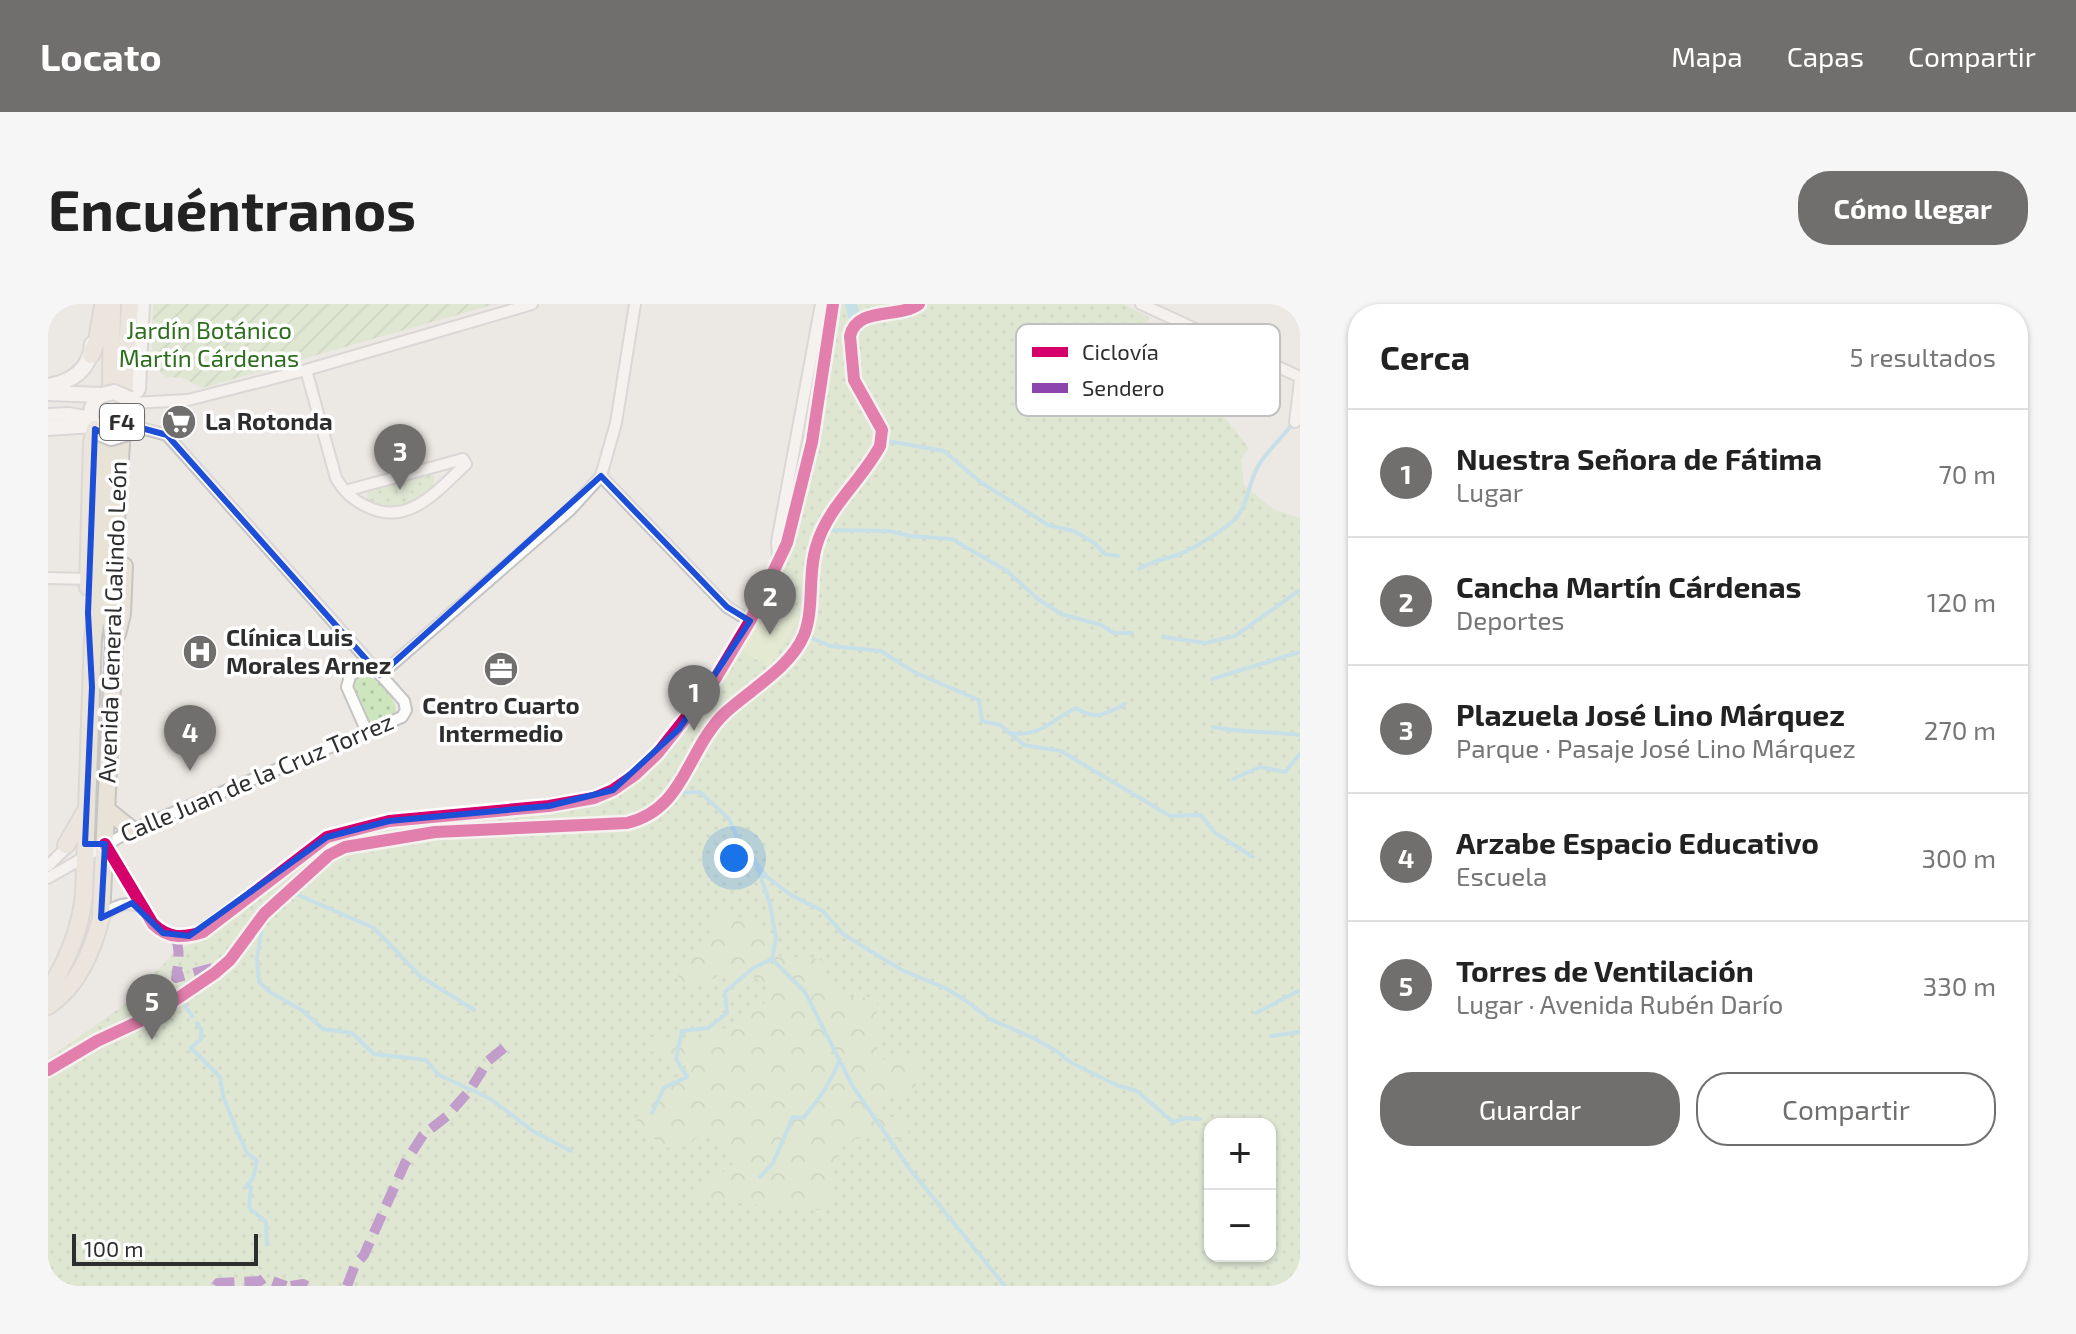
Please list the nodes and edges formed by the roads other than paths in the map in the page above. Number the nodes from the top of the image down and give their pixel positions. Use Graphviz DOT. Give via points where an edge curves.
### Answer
graph roads {
  1 [pos="95,304"];
  2 [pos="103,304"];
  3 [pos="112,304"];
  4 [pos="120,304"];
  5 [pos="130,304"];
  6 [pos="142,304"];
  7 [pos="532,304"];
  8 [pos="635,304"];
  9 [pos="821,304"];
  10 [pos="833,304"];
  11 [pos="1141,304"];
  12 [pos="1183,324"];
  13 [pos="91,355"];
  14 [pos="306,370"];
  15 [pos="1280,370"];
  16 [pos="1300,379"];
  17 [pos="48,386"];
  18 [pos="107,387"];
  19 [pos="48,393"];
  20 [pos="132,401"];
  21 [pos="48,415"];
  22 [pos="1295,422"];
  23 [pos="94,426"];
  24 [pos="48,428"];
  25 [pos="132,429"];
  26 [pos="601,476"];
  27 [pos="345,491"];
  28 [pos="778,558"];
  29 [pos="48,578"];
  30 [pos="88,579"];
  31 [pos="750,621"];
  32 [pos="93,637"];
  33 [pos="114,643"];
  34 [pos="368,662"];
  35 [pos="380,675"];
  36 [pos="92,687"];
  37 [pos="113,687"];
  38 [pos="91,711"];
  39 [pos="112,712"];
  40 [pos="367,732"];
  41 [pos="87,807"];
  42 [pos="106,809"];
  43 [pos="132,830"];
  44 [pos="105,844"];
  45 [pos="66,845"];
  46 [pos="85,851"];
  47 [pos="48,866"];
  48 [pos="48,878"];
  49 [pos="146,910"];
  50 [pos="101,918"];
  51 [pos="48,992"];
  52 [pos="48,1006"];
  1 -- 13 [label="main road"];
  2 -- 13 [label="highway"];
  3 -- 18 [label="highway, F4"];
  4 -- 18 [label="highway"];
  5 -- 33 [label="highway, Avenida General Galindo León / F4" via="110,614"];
  6 -- 20 [label="main road" via="138,389"];
  7 -- 14 [label="street"];
  8 -- 26 [label="street" via="616,423"];
  9 -- 28 [label="street"];
  10 -- 28 [label="street" via="812,442 787,543"];
  11 -- 12 [label="street"];
  13 -- 17 [label="main road" via="72,379"];
  14 -- 20 [label="street" via="188,400"];
  14 -- 27 [label="street" via="334,471"];
  15 -- 16 [label="street"];
  16 -- 22 [label="street"];
  18 -- 19 [label="main road"];
  18 -- 20 [label="main road, bridge"];
  18 -- 23 [label="main road" via="93,403"];
  18 -- 32 [label="highway, Avenida General Galindo León / F4"];
  20 -- 25 [label="main road" via="137,416"];
  21 -- 23 [label="street" via="69,414"];
  23 -- 24 [label="main road"];
  23 -- 25 [label="main road, bridge" via="111,438"];
  23 -- 30 [label="highway"];
  25 -- 33 [label="highway" via="122,614"];
  25 -- 34 [label="street" via="167,435"];
  26 -- 31 [label="street" via="727,607"];
  26 -- 35 [label="street" via="570,510"];
  27 -- 27 [label="street" via="385,513 409,511 466,464 463,459"];
  28 -- 31 [label="street"];
  29 -- 30 [label="street"];
  30 -- 32 [label="highway"];
  31 -- 49 [label="street" via="679,729 613,790 549,806 389,821 327,837 203,932 189,936 163,933"];
  32 -- 36 [label="highway, Avenida General Galindo León / F4"];
  33 -- 37 [label="highway, Avenida General Galindo León / F4"];
  34 -- 35 [label="street"];
  34 -- 40 [label="street" via="350,676 347,687"];
  35 -- 40 [label="street, Calle Juan de la Cruz Torrez" via="406,710 402,717"];
  36 -- 37 [label="highway"];
  36 -- 38 [label="highway, Avenida General Galindo León / F4"];
  37 -- 39 [label="highway, Avenida General Galindo León / F4"];
  38 -- 39 [label="highway"];
  38 -- 41 [label="highway, Avenida General Galindo León / F4"];
  39 -- 42 [label="highway, Avenida General Galindo León / F4"];
  40 -- 43 [label="street, Calle Juan de la Cruz Torrez"];
  41 -- 45 [label="highway"];
  41 -- 46 [label="highway, Avenida General Galindo León / F4"];
  42 -- 43 [label="highway"];
  42 -- 44 [label="highway, Avenida General Galindo León / F4"];
  43 -- 44 [label="street, Calle Juan de la Cruz Torrez"];
  44 -- 46 [label="street, Calle Juan de la Cruz Torrez"];
  44 -- 49 [label="street"];
  44 -- 50 [label="highway, F4"];
  45 -- 46 [label="street"];
  45 -- 47 [label="street"];
  46 -- 48 [label="street, Calle Juan de la Cruz Torrez"];
  46 -- 51 [label="highway, F4" via="77,932"];
  49 -- 50 [label="street" via="123,903"];
  50 -- 52 [label="highway, F4" via="83,967"];
}
